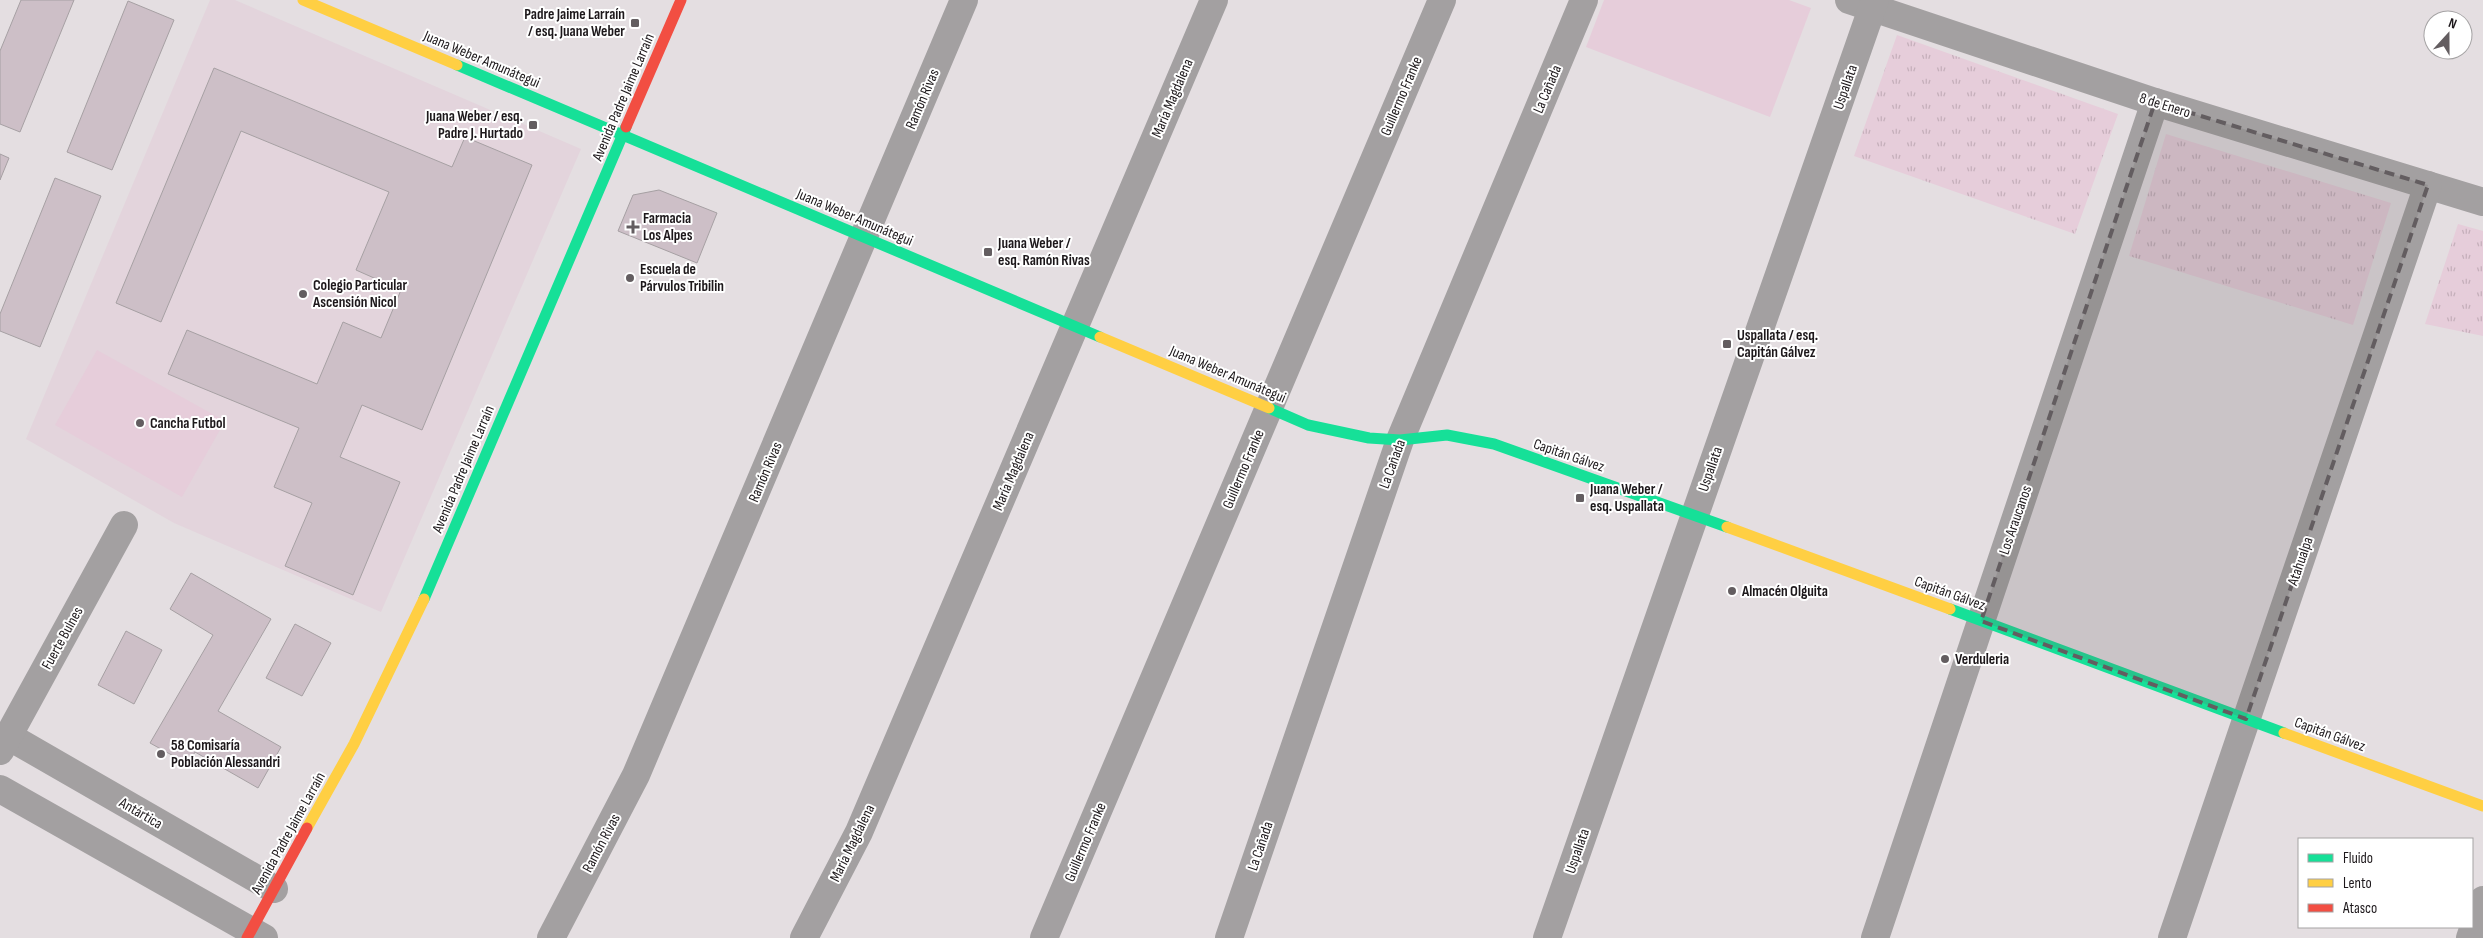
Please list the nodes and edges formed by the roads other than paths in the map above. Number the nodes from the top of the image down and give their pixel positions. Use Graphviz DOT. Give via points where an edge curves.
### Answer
graph roads {
  1 [pos="303,0"];
  2 [pos="681,0"];
  3 [pos="964,0"];
  4 [pos="1214,0"];
  5 [pos="1442,0"];
  6 [pos="1584,0"];
  7 [pos="1865,3"];
  8 [pos="2155,102"];
  9 [pos="623,135"];
  10 [pos="2428,185"];
  11 [pos="2483,202"];
  12 [pos="864,237"];
  13 [pos="1074,326"];
  14 [pos="1269,408"];
  15 [pos="1400,440"];
  16 [pos="1694,515"];
  17 [pos="124,525"];
  18 [pos="1981,621"];
  19 [pos="2246,719"];
  20 [pos="4,744"];
  21 [pos="0,789"];
  22 [pos="2483,806"];
  23 [pos="274,890"];
  24 [pos="2483,900"];
  25 [pos="254,936"];
  26 [pos="551,938"];
  27 [pos="804,938"];
  28 [pos="1044,938"];
  29 [pos="1228,938"];
  30 [pos="1547,938"];
  31 [pos="1875,938"];
  32 [pos="2172,938"];
  33 [pos="2470,938"];
  1 -- 9 [label="street, Juana Weber Amunátegui"];
  2 -- 9 [label="street, Avenida Padre Jaime Larraín"];
  3 -- 12 [label="street, Ramón Rivas"];
  4 -- 13 [label="street, María Magdalena"];
  5 -- 14 [label="street, Guillermo Franke"];
  6 -- 15 [label="street, La Cañada"];
  7 -- 8 [label="street, 8 de Enero"];
  7 -- 16 [label="street, Uspallata"];
  8 -- 10 [label="street, 8 de Enero"];
  8 -- 18 [label="street, Los Araucanos"];
  9 -- 12 [label="street, Juana Weber Amunátegui"];
  9 -- 23 [label="street, Avenida Padre Jaime Larraín" via="419,611 354,744"];
  10 -- 11 [label="street, 8 de Enero"];
  10 -- 19 [label="street, Atahualpa"];
  12 -- 13 [label="street, Juana Weber Amunátegui"];
  12 -- 26 [label="street, Ramón Rivas" via="636,775"];
  13 -- 14 [label="street, Juana Weber Amunátegui"];
  13 -- 27 [label="street, María Magdalena" via="859,832"];
  14 -- 15 [label="street, Juana Weber Amunátegui" via="1308,425 1338,433"];
  14 -- 28 [label="street, Guillermo Franke"];
  15 -- 16 [label="street, Capitán Gálvez" via="1448,436 1494,444"];
  15 -- 29 [label="street, La Cañada"];
  16 -- 18 [label="street, Capitán Gálvez"];
  16 -- 30 [label="street, Uspallata"];
  17 -- 20 [label="street, Fuerte Bulnes"];
  18 -- 19 [label="street, Capitán Gálvez"];
  18 -- 31 [label="street, Los Araucanos"];
  19 -- 22 [label="street, Capitán Gálvez"];
  19 -- 32 [label="street, Atahualpa"];
  20 -- 23 [label="street, Antártica"];
  21 -- 25 [label="street"];
  23 -- 25 [label="street, Avenida Padre Jaime Larraín"];
  24 -- 33 [label="street"];
}
